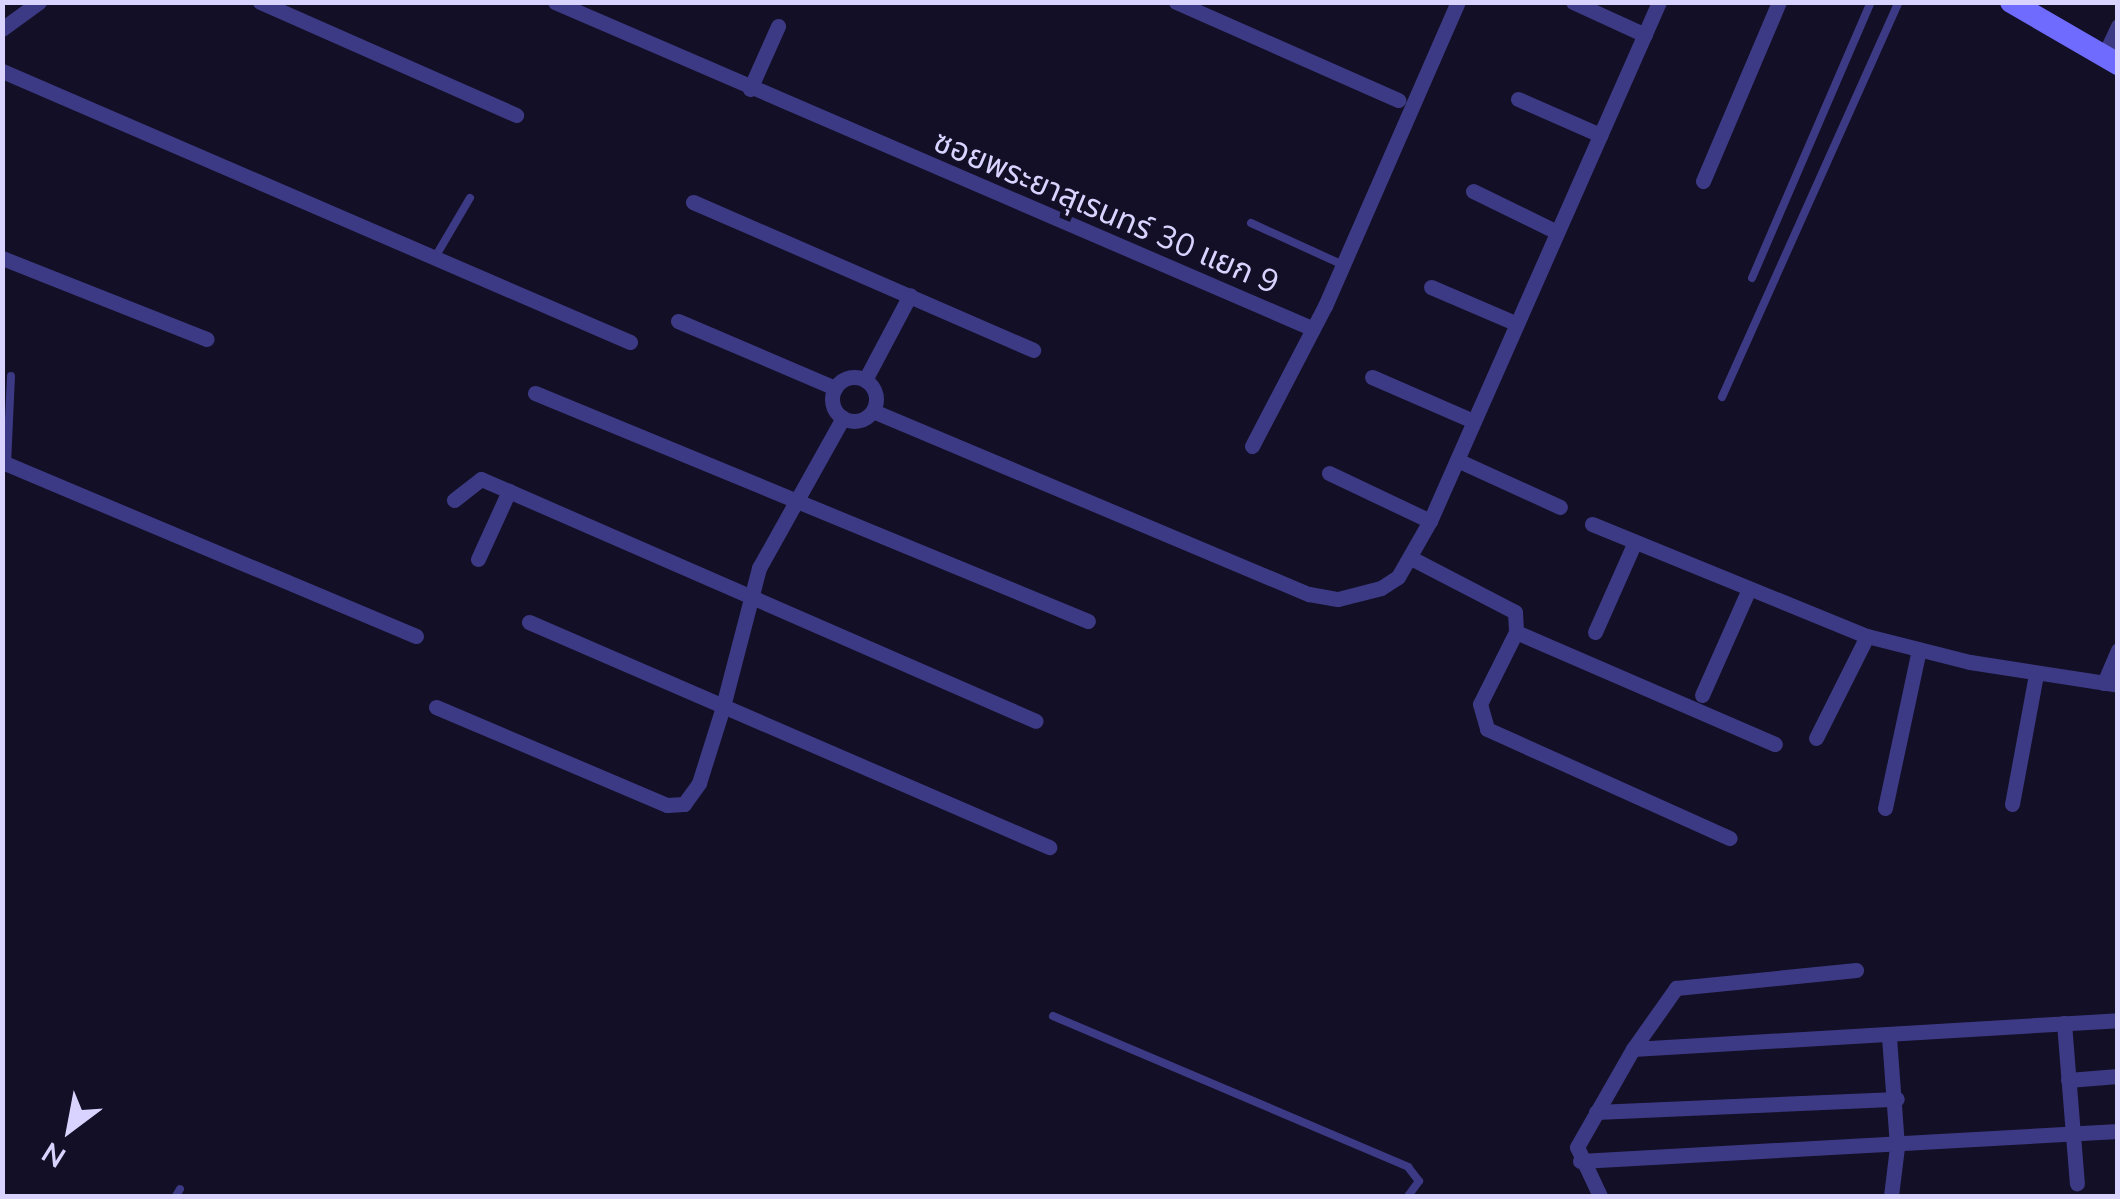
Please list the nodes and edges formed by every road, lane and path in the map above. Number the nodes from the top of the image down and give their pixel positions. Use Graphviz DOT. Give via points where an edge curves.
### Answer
graph roads {
  1 [pos="39,2"];
  2 [pos="260,2"];
  3 [pos="555,2"];
  4 [pos="1176,2"];
  5 [pos="1458,2"];
  6 [pos="1574,2"];
  7 [pos="1659,2"];
  8 [pos="1779,2"];
  9 [pos="1870,2"];
  10 [pos="1899,2"];
  11 [pos="2011,2"];
  12 [pos="778,26"];
  13 [pos="2118,26"];
  14 [pos="2,29"];
  15 [pos="1645,35"];
  16 [pos="2111,60"];
  17 [pos="2,71"];
  18 [pos="750,89"];
  19 [pos="1518,99"];
  20 [pos="1398,100"];
  21 [pos="516,115"];
  22 [pos="1600,135"];
  23 [pos="1703,180"];
  24 [pos="1474,191"];
  25 [pos="470,198"];
  26 [pos="693,202"];
  27 [pos="1251,223"];
  28 [pos="1555,230"];
  29 [pos="2,258"];
  30 [pos="434,259"];
  31 [pos="1343,265"];
  32 [pos="1752,278"];
  33 [pos="1431,287"];
  34 [pos="910,296"];
  35 [pos="678,321"];
  36 [pos="1514,323"];
  37 [pos="1308,327"];
  38 [pos="206,339"];
  39 [pos="630,342"];
  40 [pos="1033,350"];
  41 [pos="11,376"];
  42 [pos="1372,377"];
  43 [pos="865,380"];
  44 [pos="835,388"];
  45 [pos="535,392"];
  46 [pos="1722,397"];
  47 [pos="873,411"];
  48 [pos="843,418"];
  49 [pos="1472,422"];
  50 [pos="1252,446"];
  51 [pos="1457,460"];
  52 [pos="5,463"];
  53 [pos="1330,473"];
  54 [pos="508,492"];
  55 [pos="798,497"];
  56 [pos="454,500"];
  57 [pos="1560,506"];
  58 [pos="1430,521"];
  59 [pos="1592,524"];
  60 [pos="1634,544"];
  61 [pos="478,558"];
  62 [pos="1411,558"];
  63 [pos="1748,591"];
  64 [pos="750,595"];
  65 [pos="1088,621"];
  66 [pos="529,622"];
  67 [pos="1516,632"];
  68 [pos="1595,632"];
  69 [pos="416,636"];
  70 [pos="1868,636"];
  71 [pos="1918,650"];
  72 [pos="2118,650"];
  73 [pos="2036,674"];
  74 [pos="2111,684"];
  75 [pos="1702,695"];
  76 [pos="436,707"];
  77 [pos="722,710"];
  78 [pos="1036,721"];
  79 [pos="1816,738"];
  80 [pos="1775,744"];
  81 [pos="2012,804"];
  82 [pos="1886,808"];
  83 [pos="1730,838"];
  84 [pos="1049,848"];
  85 [pos="1856,970"];
  86 [pos="1053,1016"];
  87 [pos="2118,1020"];
  88 [pos="2064,1023"];
  89 [pos="1889,1038"];
  90 [pos="1632,1048"];
  91 [pos="2118,1076"];
  92 [pos="2068,1080"];
  93 [pos="1897,1099"];
  94 [pos="1596,1112"];
  95 [pos="2118,1131"];
  96 [pos="2072,1134"];
  97 [pos="1897,1147"];
  98 [pos="1580,1161"];
  99 [pos="2077,1182"];
  100 [pos="1408,1196"];
  101 [pos="1600,1196"];
  102 [pos="1891,1196"];
  1 -- 14 [label="street"];
  2 -- 21 [label="street"];
  3 -- 18 [label="street, ซอยพระยาสุเรนทร์ 30 แยก 9"];
  4 -- 20 [label="street"];
  5 -- 31 [label="street, ซอยพระยาสุเรนทร์ 30 แยก 9"];
  6 -- 15 [label="street"];
  7 -- 15 [label="street"];
  8 -- 23 [label="street"];
  9 -- 32 [label="lane"];
  10 -- 46 [label="lane"];
  11 -- 16 [label="street"];
  12 -- 18 [label="street"];
  13 -- 16 [label="street"];
  15 -- 22 [label="street"];
  17 -- 30 [label="street"];
  18 -- 37 [label="street, ซอยพระยาสุเรนทร์ 30 แยก 9"];
  19 -- 22 [label="street"];
  22 -- 28 [label="street"];
  24 -- 28 [label="street"];
  25 -- 30 [label="lane"];
  26 -- 34 [label="street"];
  27 -- 31 [label="lane"];
  28 -- 36 [label="street"];
  29 -- 38 [label="street"];
  30 -- 39 [label="street"];
  31 -- 37 [label="street, ซอยพระยาสุเรนทร์ 30 แยก 9"];
  33 -- 36 [label="street"];
  34 -- 40 [label="street"];
  34 -- 43 [label="street"];
  35 -- 44 [label="street"];
  36 -- 49 [label="street"];
  37 -- 50 [label="street"];
  41 -- 52 [label="lane"];
  42 -- 49 [label="street"];
  43 -- 44 [label="street" via="848,378"];
  43 -- 47 [label="street" via="876,394"];
  44 -- 48 [label="street" via="832,405"];
  45 -- 55 [label="street"];
  47 -- 48 [label="street" via="860,421"];
  47 -- 62 [label="street" via="1309,594 1338,598 1381,588"];
  48 -- 55 [label="street"];
  49 -- 51 [label="street"];
  51 -- 57 [label="street"];
  51 -- 58 [label="street"];
  52 -- 69 [label="street"];
  53 -- 58 [label="street"];
  54 -- 56 [label="street" via="476,479"];
  54 -- 61 [label="street"];
  54 -- 64 [label="street"];
  55 -- 64 [label="street"];
  55 -- 65 [label="street"];
  58 -- 62 [label="street"];
  59 -- 60 [label="street"];
  60 -- 63 [label="street"];
  60 -- 68 [label="street"];
  62 -- 67 [label="street" via="1508,606"];
  63 -- 70 [label="street"];
  63 -- 75 [label="street"];
  64 -- 77 [label="street"];
  64 -- 78 [label="street"];
  66 -- 77 [label="street"];
  67 -- 80 [label="street"];
  67 -- 83 [label="street" via="1480,704 1487,730"];
  70 -- 71 [label="street"];
  70 -- 79 [label="street"];
  71 -- 73 [label="street"];
  71 -- 82 [label="street"];
  72 -- 74 [label="street"];
  73 -- 74 [label="street"];
  73 -- 81 [label="street"];
  76 -- 77 [label="street" via="676,806 699,783"];
  77 -- 84 [label="street"];
  85 -- 90 [label="street" via="1684,984"];
  86 -- 100 [label="lane" via="1408,1166 1418,1181"];
  87 -- 88 [label="street"];
  88 -- 89 [label="street"];
  88 -- 92 [label="street"];
  89 -- 90 [label="street"];
  89 -- 93 [label="street"];
  90 -- 94 [label="street"];
  91 -- 92 [label="street"];
  92 -- 96 [label="street"];
  93 -- 94 [label="street"];
  93 -- 97 [label="street"];
  94 -- 98 [label="street" via="1577,1147"];
  95 -- 96 [label="street"];
  96 -- 97 [label="street"];
  96 -- 99 [label="street"];
  97 -- 98 [label="street"];
  97 -- 102 [label="street"];
  98 -- 101 [label="street"];
}
